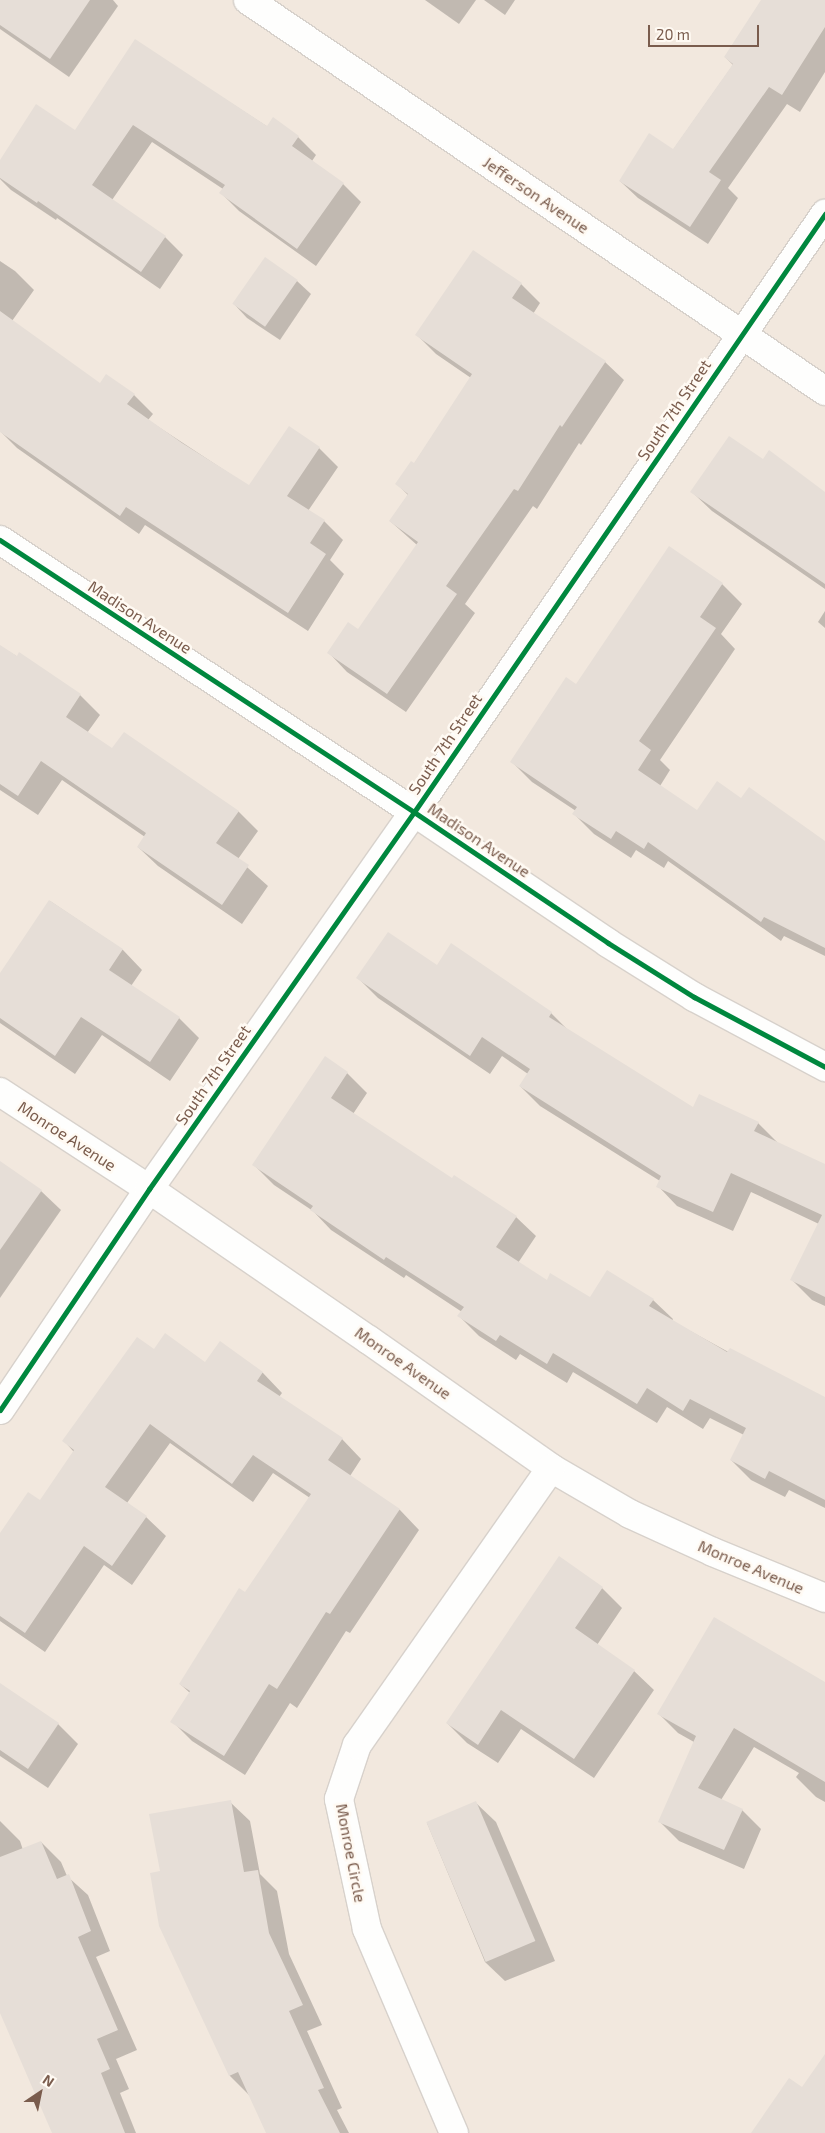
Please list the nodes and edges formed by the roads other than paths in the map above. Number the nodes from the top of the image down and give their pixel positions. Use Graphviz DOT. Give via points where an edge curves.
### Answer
graph roads {
  1 [pos="248,0"];
  2 [pos="825,214"];
  3 [pos="741,334"];
  4 [pos="825,391"];
  5 [pos="0,540"];
  6 [pos="414,812"];
  7 [pos="825,1067"];
  8 [pos="0,1092"];
  9 [pos="149,1189"];
  10 [pos="0,1410"];
  11 [pos="550,1468"];
  12 [pos="825,1598"];
  13 [pos="454,2133"];
  1 -- 3 [label="street, Jefferson Avenue"];
  2 -- 3 [label="street, South 7th Street"];
  3 -- 4 [label="street, Jefferson Avenue"];
  3 -- 6 [label="street, South 7th Street"];
  5 -- 6 [label="street, Madison Avenue"];
  6 -- 7 [label="street, Madison Avenue" via="686,992"];
  6 -- 9 [label="street, South 7th Street"];
  8 -- 9 [label="street, Monroe Avenue"];
  9 -- 10 [label="street, South 7th Street"];
  9 -- 11 [label="street, Monroe Avenue"];
  11 -- 12 [label="street, Monroe Avenue" via="630,1514"];
  11 -- 13 [label="street, Monroe Circle" via="357,1745 339,1799 367,1929"];
}
